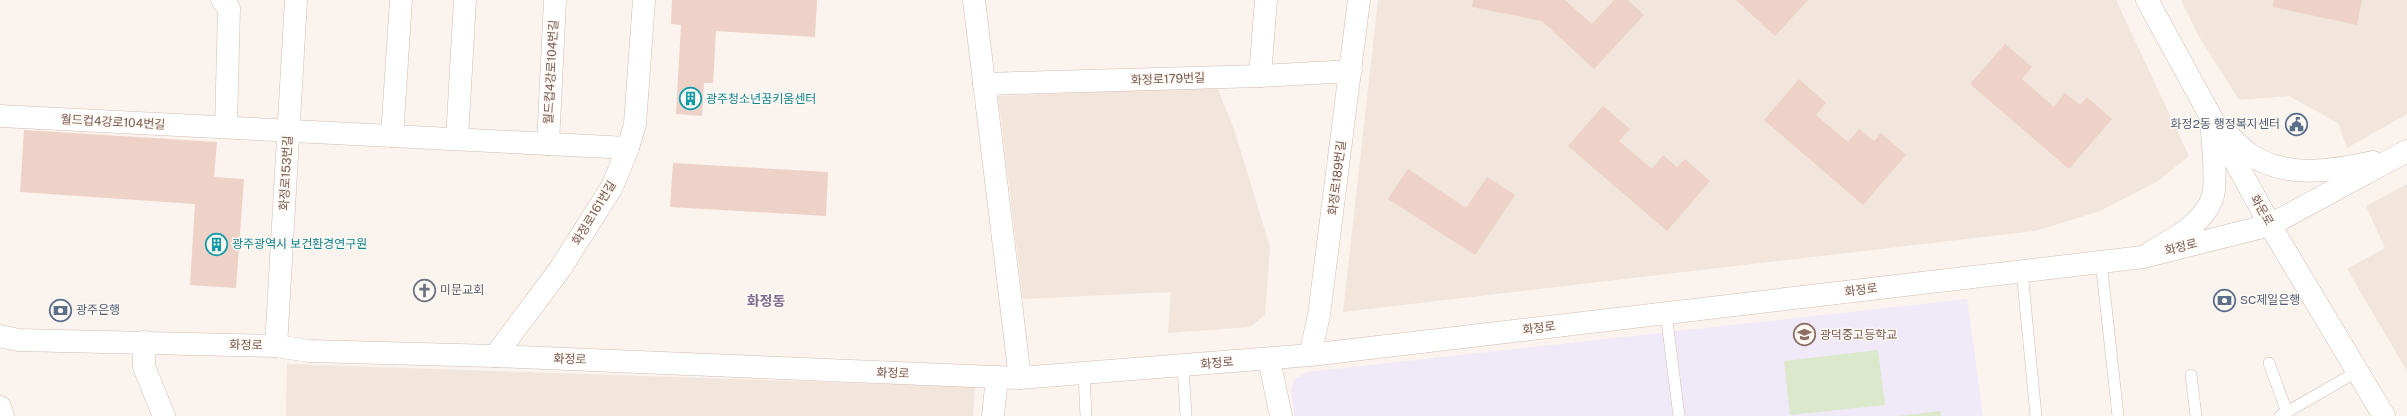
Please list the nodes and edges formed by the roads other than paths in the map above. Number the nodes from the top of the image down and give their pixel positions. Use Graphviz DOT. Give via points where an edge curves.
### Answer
graph roads {
  1 [pos="222,0"];
  2 [pos="296,0"];
  3 [pos="401,0"];
  4 [pos="465,0"];
  5 [pos="555,0"];
  6 [pos="644,0"];
  7 [pos="974,0"];
  8 [pos="1266,0"];
  9 [pos="1359,0"];
  10 [pos="2147,0"];
  11 [pos="1351,71"];
  12 [pos="1260,76"];
  13 [pos="984,84"];
  14 [pos="0,116"];
  15 [pos="2211,120"];
  16 [pos="226,127"];
  17 [pos="289,130"];
  18 [pos="392,136"];
  19 [pos="457,139"];
  20 [pos="548,144"];
  21 [pos="628,148"];
  22 [pos="2402,154"];
  23 [pos="2270,225"];
  24 [pos="2143,257"];
  25 [pos="2101,261"];
  26 [pos="2022,270"];
  27 [pos="1666,313"];
  28 [pos="0,336"];
  29 [pos="144,342"];
  30 [pos="276,346"];
  31 [pos="1310,355"];
  32 [pos="495,356"];
  33 [pos="1268,359"];
  34 [pos="2269,363"];
  35 [pos="1183,366"];
  36 [pos="2358,371"];
  37 [pos="1084,374"];
  38 [pos="2191,375"];
  39 [pos="997,377"];
  40 [pos="1020,378"];
  41 [pos="0,407"];
  42 [pos="2284,414"];
  43 [pos="4,416"];
  44 [pos="164,416"];
  45 [pos="993,416"];
  46 [pos="1086,416"];
  47 [pos="1186,416"];
  48 [pos="1281,416"];
  49 [pos="1679,416"];
  50 [pos="2036,416"];
  51 [pos="2118,416"];
  52 [pos="2196,416"];
  53 [pos="2384,416"];
  1 -- 16 [label="street" via="229,8"];
  2 -- 17 [label="street, 화정로153번길"];
  3 -- 18 [label="street"];
  4 -- 19 [label="street"];
  5 -- 20 [label="street, 월드컵4강로104번길"];
  6 -- 21 [label="street, 화정로161번길" via="637,107"];
  7 -- 13 [label="street"];
  8 -- 12 [label="street"];
  9 -- 11 [label="street, 화정로189번길"];
  10 -- 15 [label="street, 화운로"];
  11 -- 12 [label="street, 화정로179번길"];
  11 -- 31 [label="street, 화정로189번길" via="1319,315"];
  12 -- 13 [label="street, 화정로179번길"];
  13 -- 40 [label="street"];
  14 -- 16 [label="street, 월드컵4강로104번길"];
  15 -- 22 [label="street" via="2248,153 2262,161 2292,169 2329,171"];
  15 -- 23 [label="street, 화운로"];
  15 -- 24 [label="street" via="2213,198 2205,213 2190,228"];
  16 -- 17 [label="street, 월드컵4강로104번길"];
  17 -- 18 [label="street, 월드컵4강로104번길"];
  17 -- 30 [label="street, 화정로153번길"];
  18 -- 19 [label="street, 월드컵4강로104번길"];
  19 -- 20 [label="street, 월드컵4강로104번길"];
  20 -- 21 [label="street, 월드컵4강로104번길"];
  21 -- 32 [label="street, 화정로161번길" via="612,187 591,222"];
  22 -- 23 [label="street, 화정로"];
  23 -- 24 [label="street, 화정로"];
  23 -- 36 [label="street, 화운로"];
  24 -- 25 [label="street, 화정로"];
  25 -- 26 [label="street, 화정로"];
  25 -- 51 [label="lane"];
  26 -- 27 [label="street, 화정로"];
  26 -- 50 [label="lane"];
  27 -- 31 [label="street, 화정로"];
  27 -- 49 [label="lane"];
  28 -- 29 [label="street, 화정로" via="18,340"];
  29 -- 30 [label="street, 화정로"];
  29 -- 44 [label="street" via="144,367"];
  30 -- 32 [label="street, 화정로" via="309,351"];
  31 -- 33 [label="street, 화정로"];
  32 -- 39 [label="street, 화정로"];
  33 -- 35 [label="street, 화정로"];
  33 -- 48 [label="street"];
  34 -- 42 [label="lane"];
  35 -- 37 [label="street, 화정로"];
  35 -- 47 [label="lane"];
  36 -- 42 [label="lane"];
  36 -- 53 [label="street, 화운로"];
  37 -- 40 [label="street, 화정로"];
  37 -- 46 [label="lane"];
  38 -- 52 [label="lane"];
  39 -- 40 [label="street, 화정로"];
  39 -- 45 [label="street"];
  41 -- 43 [label="street"];
}
